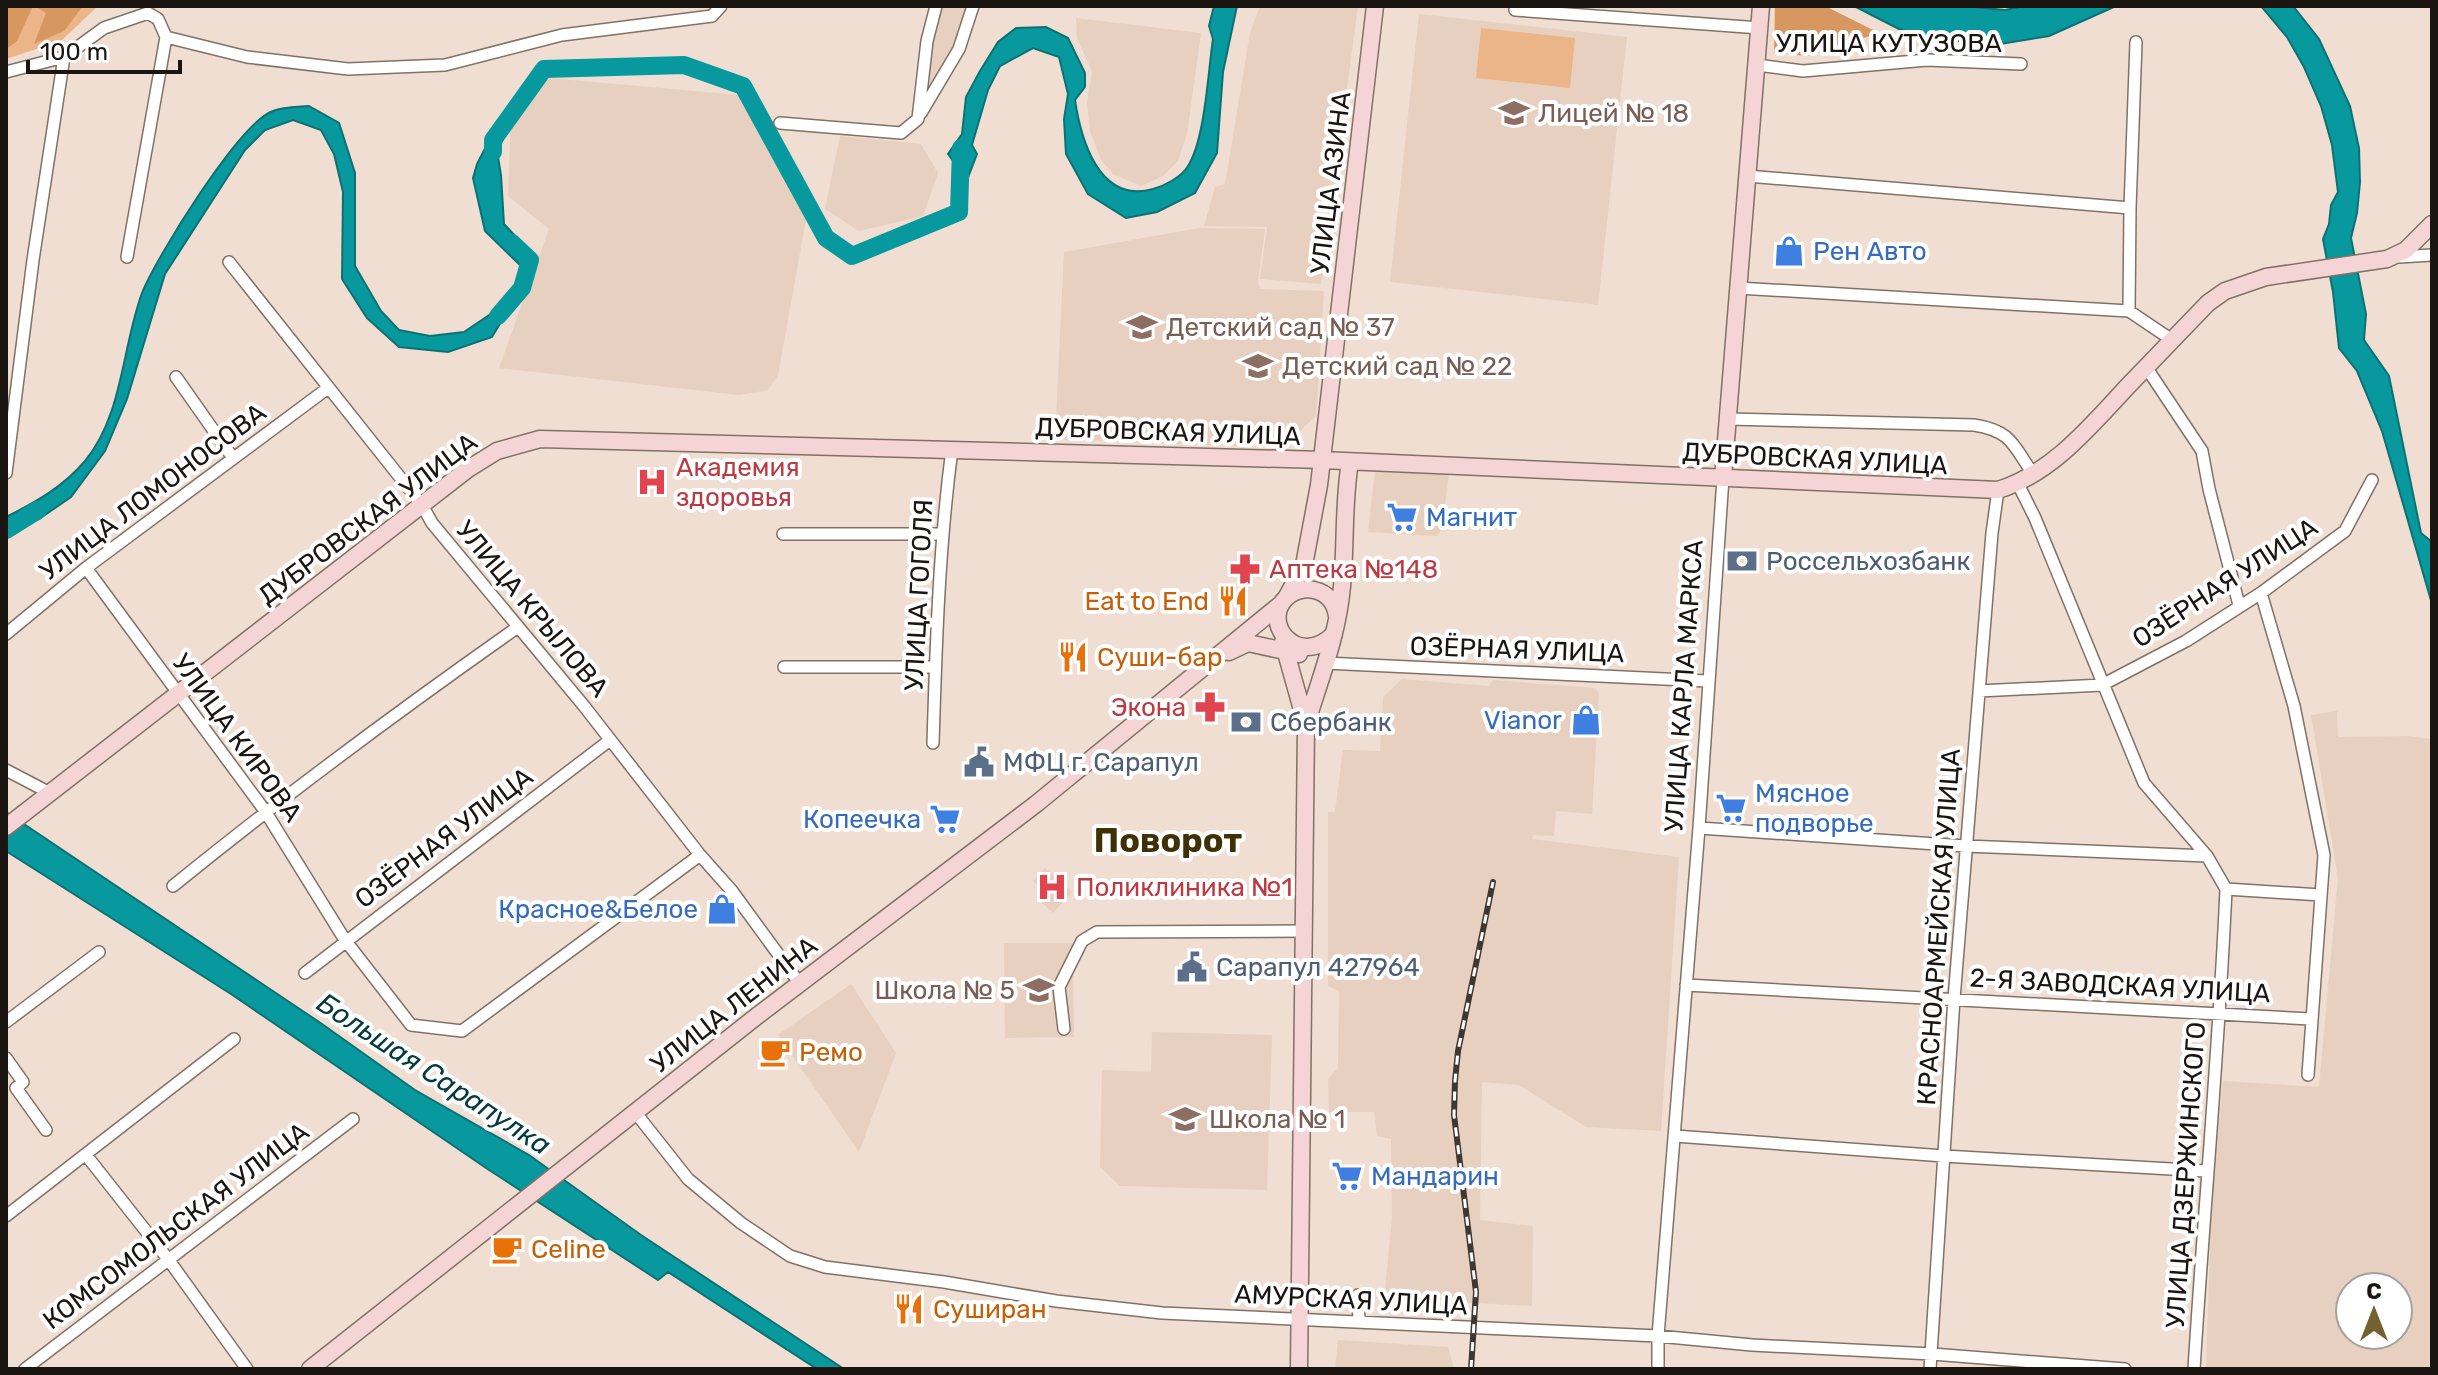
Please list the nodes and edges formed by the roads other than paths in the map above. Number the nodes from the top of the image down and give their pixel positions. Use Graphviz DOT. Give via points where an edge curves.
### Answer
graph roads {
  1 [pos="166,6"];
  2 [pos="721,6"];
  3 [pos="936,6"];
  4 [pos="973,6"];
  5 [pos="1375,6"];
  6 [pos="1761,6"];
  7 [pos="1515,10"];
  8 [pos="158,19"];
  9 [pos="1760,28"];
  10 [pos="166,37"];
  11 [pos="2136,42"];
  12 [pos="64,57"];
  13 [pos="2021,64"];
  14 [pos="1757,65"];
  15 [pos="6,72"];
  16 [pos="918,119"];
  17 [pos="780,123"];
  18 [pos="1747,176"];
  19 [pos="2130,208"];
  20 [pos="2432,224"];
  21 [pos="2432,255"];
  22 [pos="127,257"];
  23 [pos="2381,260"];
  24 [pos="229,262"];
  25 [pos="1738,288"];
  26 [pos="2129,311"];
  27 [pos="2172,340"];
  28 [pos="2146,367"];
  29 [pos="176,377"];
  30 [pos="328,388"];
  31 [pos="1728,419"];
  32 [pos="952,449"];
  33 [pos="233,458"];
  34 [pos="1322,460"];
  35 [pos="1350,462"];
  36 [pos="6,473"];
  37 [pos="2033,474"];
  38 [pos="1723,478"];
  39 [pos="2372,480"];
  40 [pos="2018,484"];
  41 [pos="1998,490"];
  42 [pos="422,505"];
  43 [pos="783,534"];
  44 [pos="942,534"];
  45 [pos="86,568"];
  46 [pos="2261,593"];
  47 [pos="1283,601"];
  48 [pos="2239,605"];
  49 [pos="1336,626"];
  50 [pos="518,627"];
  51 [pos="1280,629"];
  52 [pos="6,634"];
  53 [pos="1285,649"];
  54 [pos="1325,663"];
  55 [pos="784,667"];
  56 [pos="934,667"];
  57 [pos="1188,680"];
  58 [pos="1707,681"];
  59 [pos="2102,685"];
  60 [pos="1979,691"];
  61 [pos="179,694"];
  62 [pos="1306,725"];
  63 [pos="610,740"];
  64 [pos="933,743"];
  65 [pos="6,770"];
  66 [pos="44,797"];
  67 [pos="265,811"];
  68 [pos="6,827"];
  69 [pos="1699,828"];
  70 [pos="1966,846"];
  71 [pos="700,855"];
  72 [pos="2207,856"];
  73 [pos="173,886"];
  74 [pos="2226,889"];
  75 [pos="2321,895"];
  76 [pos="1304,931"];
  77 [pos="345,940"];
  78 [pos="99,952"];
  79 [pos="305,973"];
  80 [pos="800,984"];
  81 [pos="1686,985"];
  82 [pos="1954,999"];
  83 [pos="2220,1014"];
  84 [pos="2311,1019"];
  85 [pos="6,1022"];
  86 [pos="1064,1029"];
  87 [pos="234,1039"];
  88 [pos="6,1058"];
  89 [pos="2308,1075"];
  90 [pos="635,1112"];
  91 [pos="353,1119"];
  92 [pos="46,1130"];
  93 [pos="1675,1136"];
  94 [pos="86,1155"];
  95 [pos="1944,1156"];
  96 [pos="2206,1171"];
  97 [pos="6,1216"];
  98 [pos="168,1259"];
  99 [pos="1358,1295"];
  100 [pos="1299,1319"];
  101 [pos="1359,1322"];
  102 [pos="1658,1336"];
  103 [pos="1932,1354"];
  104 [pos="25,1369"];
  105 [pos="247,1369"];
  106 [pos="310,1369"];
  107 [pos="1299,1369"];
  108 [pos="1658,1369"];
  109 [pos="1930,1369"];
  110 [pos="2125,1369"];
  111 [pos="2194,1369"];
  1 -- 8 [label="street"];
  2 -- 10 [label="street" via="712,16 562,35 445,65 334,68 247,57"];
  3 -- 16 [label="street"];
  4 -- 16 [label="street" via="959,49"];
  5 -- 34 [label="main road, УЛИЦА АЗИНА"];
  6 -- 9 [label="main road, УЛИЦА КАРЛА МАРКСА"];
  7 -- 9 [label="street, УЛИЦА КУТУЗОВА"];
  8 -- 10 [label="street"];
  8 -- 12 [label="street" via="148,13 104,28"];
  9 -- 14 [label="main road, УЛИЦА КАРЛА МАРКСА"];
  10 -- 22 [label="street"];
  11 -- 19 [label="street"];
  12 -- 15 [label="street"];
  12 -- 36 [label="street"];
  13 -- 14 [label="street, УЛИЦА КУТУЗОВА" via="1927,60 1803,71"];
  14 -- 18 [label="main road, УЛИЦА КАРЛА МАРКСА"];
  16 -- 17 [label="street" via="901,133"];
  18 -- 19 [label="street"];
  18 -- 25 [label="main road, УЛИЦА КАРЛА МАРКСА"];
  19 -- 26 [label="street"];
  20 -- 23 [label="main road" via="2406,250"];
  21 -- 23 [label="street"];
  23 -- 27 [label="main road, ДУБРОВСКАЯ УЛИЦА" via="2266,277 2225,291"];
  24 -- 30 [label="street, УЛИЦА КРЫЛОВА"];
  25 -- 26 [label="street"];
  25 -- 31 [label="main road, УЛИЦА КАРЛА МАРКСА"];
  26 -- 27 [label="street"];
  27 -- 28 [label="main road, ДУБРОВСКАЯ УЛИЦА"];
  28 -- 37 [label="main road, ДУБРОВСКАЯ УЛИЦА" via="2086,430"];
  28 -- 48 [label="street" via="2202,451"];
  29 -- 33 [label="street"];
  30 -- 33 [label="street, УЛИЦА ЛОМОНОСОВА"];
  30 -- 42 [label="street, УЛИЦА КРЫЛОВА"];
  31 -- 37 [label="street" via="1995,428 2008,436"];
  31 -- 38 [label="main road, УЛИЦА КАРЛА МАРКСА"];
  32 -- 34 [label="main road, ДУБРОВСКАЯ УЛИЦА"];
  32 -- 42 [label="main road, ДУБРОВСКАЯ УЛИЦА" via="540,439 497,451"];
  32 -- 44 [label="street, УЛИЦА ГОГОЛЯ"];
  33 -- 45 [label="street, УЛИЦА ЛОМОНОСОВА"];
  34 -- 35 [label="main road, ДУБРОВСКАЯ УЛИЦА"];
  34 -- 47 [label="main road, УЛИЦА АЗИНА" via="1309,549 1298,581"];
  35 -- 38 [label="main road, ДУБРОВСКАЯ УЛИЦА"];
  35 -- 49 [label="main road"];
  37 -- 40 [label="main road, ДУБРОВСКАЯ УЛИЦА"];
  38 -- 41 [label="main road, ДУБРОВСКАЯ УЛИЦА"];
  38 -- 58 [label="street, УЛИЦА КАРЛА МАРКСА"];
  39 -- 46 [label="street, ОЗЁРНАЯ УЛИЦА" via="2345,531"];
  40 -- 41 [label="main road, ДУБРОВСКАЯ УЛИЦА"];
  40 -- 59 [label="street"];
  41 -- 60 [label="street, КРАСНОАРМЕЙСКАЯ УЛИЦА"];
  42 -- 50 [label="street, УЛИЦА КРЫЛОВА"];
  42 -- 61 [label="main road, ДУБРОВСКАЯ УЛИЦА"];
  43 -- 44 [label="street"];
  44 -- 56 [label="street, УЛИЦА ГОГОЛЯ"];
  45 -- 52 [label="street, УЛИЦА ЛОМОНОСОВА"];
  45 -- 61 [label="street, УЛИЦА КИРОВА"];
  46 -- 48 [label="street, ОЗЁРНАЯ УЛИЦА"];
  46 -- 75 [label="street" via="2294,706 2324,855"];
  47 -- 49 [label="main road" via="1301,590 1318,591 1332,601"];
  47 -- 51 [label="main road"];
  47 -- 57 [label="main road, УЛИЦА ЛЕНИНА"];
  48 -- 59 [label="street, ОЗЁРНАЯ УЛИЦА" via="2186,641"];
  49 -- 51 [label="main road" via="1322,645 1305,648 1290,642"];
  49 -- 54 [label="main road"];
  50 -- 63 [label="street, УЛИЦА КРЫЛОВА"];
  50 -- 67 [label="street"];
  51 -- 53 [label="main road"];
  53 -- 54 [label="main road, УЛИЦА ЛЕНИНА"];
  53 -- 57 [label="main road, УЛИЦА ЛЕНИНА" via="1248,643"];
  53 -- 62 [label="main road"];
  54 -- 58 [label="street, ОЗЁРНАЯ УЛИЦА"];
  54 -- 62 [label="main road"];
  55 -- 56 [label="street"];
  56 -- 64 [label="street, УЛИЦА ГОГОЛЯ"];
  57 -- 80 [label="main road, УЛИЦА ЛЕНИНА"];
  58 -- 69 [label="street, УЛИЦА КАРЛА МАРКСА"];
  59 -- 60 [label="street, ОЗЁРНАЯ УЛИЦА"];
  59 -- 72 [label="street" via="2144,783"];
  60 -- 70 [label="street, КРАСНОАРМЕЙСКАЯ УЛИЦА"];
  61 -- 66 [label="main road, ДУБРОВСКАЯ УЛИЦА"];
  61 -- 67 [label="street, УЛИЦА КИРОВА"];
  62 -- 76 [label="main road"];
  63 -- 71 [label="street, УЛИЦА КРЫЛОВА"];
  63 -- 77 [label="street, ОЗЁРНАЯ УЛИЦА"];
  65 -- 66 [label="street"];
  66 -- 68 [label="main road, ДУБРОВСКАЯ УЛИЦА"];
  67 -- 73 [label="street"];
  67 -- 77 [label="street, УЛИЦА КИРОВА"];
  69 -- 70 [label="street"];
  69 -- 81 [label="street, УЛИЦА КАРЛА МАРКСА"];
  70 -- 72 [label="street"];
  70 -- 82 [label="street, КРАСНОАРМЕЙСКАЯ УЛИЦА"];
  71 -- 77 [label="street" via="462,1031 411,1025"];
  71 -- 80 [label="street, УЛИЦА КРЫЛОВА"];
  72 -- 74 [label="street"];
  74 -- 75 [label="street"];
  74 -- 83 [label="street, УЛИЦА ДЗЕРЖИНСКОГО"];
  75 -- 84 [label="street"];
  76 -- 86 [label="street" via="1097,932 1082,941 1059,987"];
  76 -- 100 [label="main road"];
  77 -- 79 [label="street, ОЗЁРНАЯ УЛИЦА"];
  78 -- 85 [label="street"];
  80 -- 90 [label="main road, УЛИЦА ЛЕНИНА"];
  81 -- 82 [label="street, 2-Я ЗАВОДСКАЯ УЛИЦА"];
  81 -- 93 [label="street, УЛИЦА КАРЛА МАРКСА"];
  82 -- 83 [label="street, 2-Я ЗАВОДСКАЯ УЛИЦА"];
  82 -- 95 [label="street, КРАСНОАРМЕЙСКАЯ УЛИЦА"];
  83 -- 84 [label="street, 2-Я ЗАВОДСКАЯ УЛИЦА"];
  83 -- 96 [label="street, УЛИЦА ДЗЕРЖИНСКОГО"];
  84 -- 89 [label="street"];
  87 -- 94 [label="street"];
  88 -- 92 [label="street" via="23,1082 16,1088"];
  90 -- 100 [label="street, АМУРСКАЯ УЛИЦА" via="688,1179 741,1223 790,1256 825,1267 1162,1313"];
  90 -- 106 [label="main road, УЛИЦА ЛЕНИНА"];
  91 -- 98 [label="street, КОМСОМОЛЬСКАЯ УЛИЦА"];
  93 -- 95 [label="street"];
  93 -- 102 [label="street, УЛИЦА КАРЛА МАРКСА"];
  94 -- 97 [label="street"];
  94 -- 98 [label="street"];
  95 -- 96 [label="street"];
  95 -- 103 [label="street, КРАСНОАРМЕЙСКАЯ УЛИЦА"];
  96 -- 111 [label="street, УЛИЦА ДЗЕРЖИНСКОГО"];
  98 -- 104 [label="street, КОМСОМОЛЬСКАЯ УЛИЦА"];
  98 -- 105 [label="street"];
  99 -- 101 [label="street"];
  100 -- 101 [label="street, АМУРСКАЯ УЛИЦА"];
  100 -- 107 [label="main road"];
  101 -- 102 [label="street, АМУРСКАЯ УЛИЦА"];
  102 -- 103 [label="street, АМУРСКАЯ УЛИЦА"];
  102 -- 108 [label="street, УЛИЦА КАРЛА МАРКСА"];
  103 -- 109 [label="street, КРАСНОАРМЕЙСКАЯ УЛИЦА"];
  103 -- 110 [label="street, АМУРСКАЯ УЛИЦА"];
}
